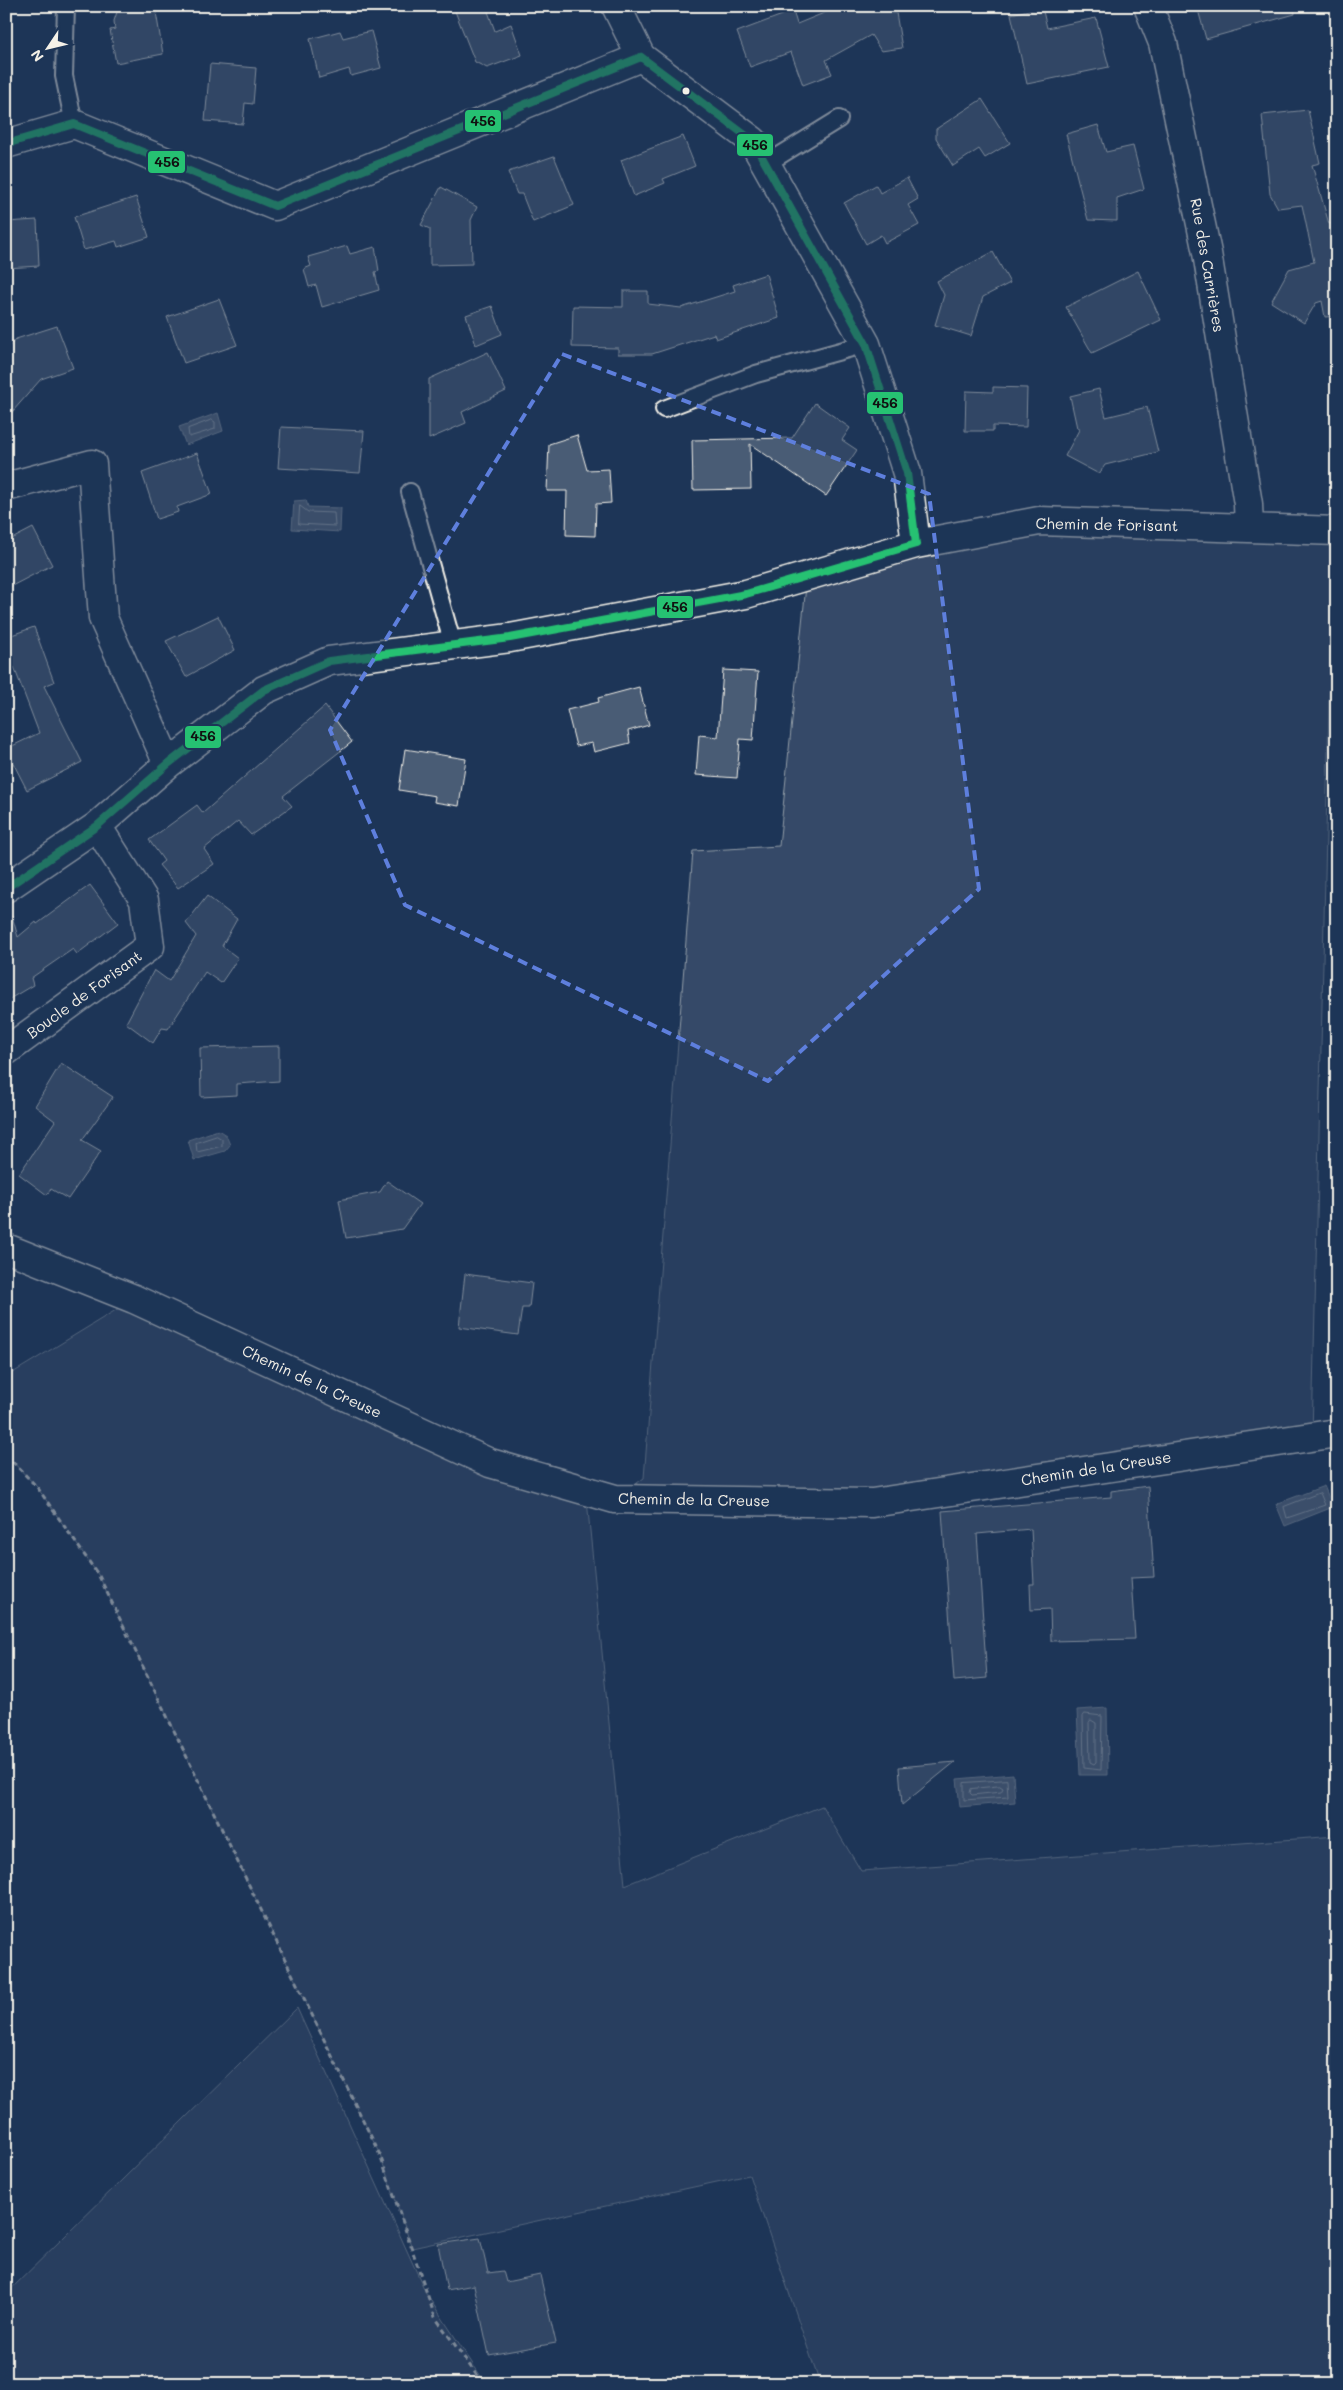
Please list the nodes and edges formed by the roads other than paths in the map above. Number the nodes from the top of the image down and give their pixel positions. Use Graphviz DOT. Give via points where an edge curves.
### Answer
graph roads {
  1 [pos="66,6"];
  2 [pos="616,6"];
  3 [pos="1148,6"];
  4 [pos="641,57"];
  5 [pos="838,119"];
  6 [pos="74,124"];
  7 [pos="6,144"];
  8 [pos="766,164"];
  9 [pos="866,344"];
  10 [pos="664,409"];
  11 [pos="6,487"];
  12 [pos="410,492"];
  13 [pos="1249,528"];
  14 [pos="1337,531"];
  15 [pos="916,544"];
  16 [pos="453,645"];
  17 [pos="168,764"];
  18 [pos="97,826"];
  19 [pos="6,888"];
  20 [pos="6,1051"];
  21 [pos="6,1248"];
  22 [pos="1337,1434"];
  1 -- 6 [label="lane" via="64,76"];
  2 -- 4 [label="street"];
  3 -- 13 [label="street, Rue des Carrières" via="1163,43 1207,253"];
  4 -- 6 [label="street" via="275,206"];
  4 -- 8 [label="street" via="753,141"];
  5 -- 8 [label="lane"];
  6 -- 7 [label="street"];
  8 -- 9 [label="street"];
  9 -- 10 [label="lane" via="756,374"];
  9 -- 15 [label="street" via="907,473"];
  11 -- 17 [label="street" via="92,464 103,618"];
  12 -- 16 [label="lane"];
  13 -- 14 [label="street, Chemin de Forisant"];
  13 -- 15 [label="street, Chemin de Forisant" via="1039,521"];
  15 -- 16 [label="street, Chemin de Forisant" via="746,594 510,638"];
  16 -- 17 [label="street, Chemin de Forisant" via="329,661 264,690"];
  17 -- 18 [label="street, Chemin de Forisant"];
  18 -- 19 [label="street, Chemin de Forisant"];
  18 -- 20 [label="street, Boucle de Forisant" via="144,900 150,946"];
  21 -- 22 [label="street, Chemin de la Creuse" via="134,1299 490,1463 615,1499 872,1503"];
}
